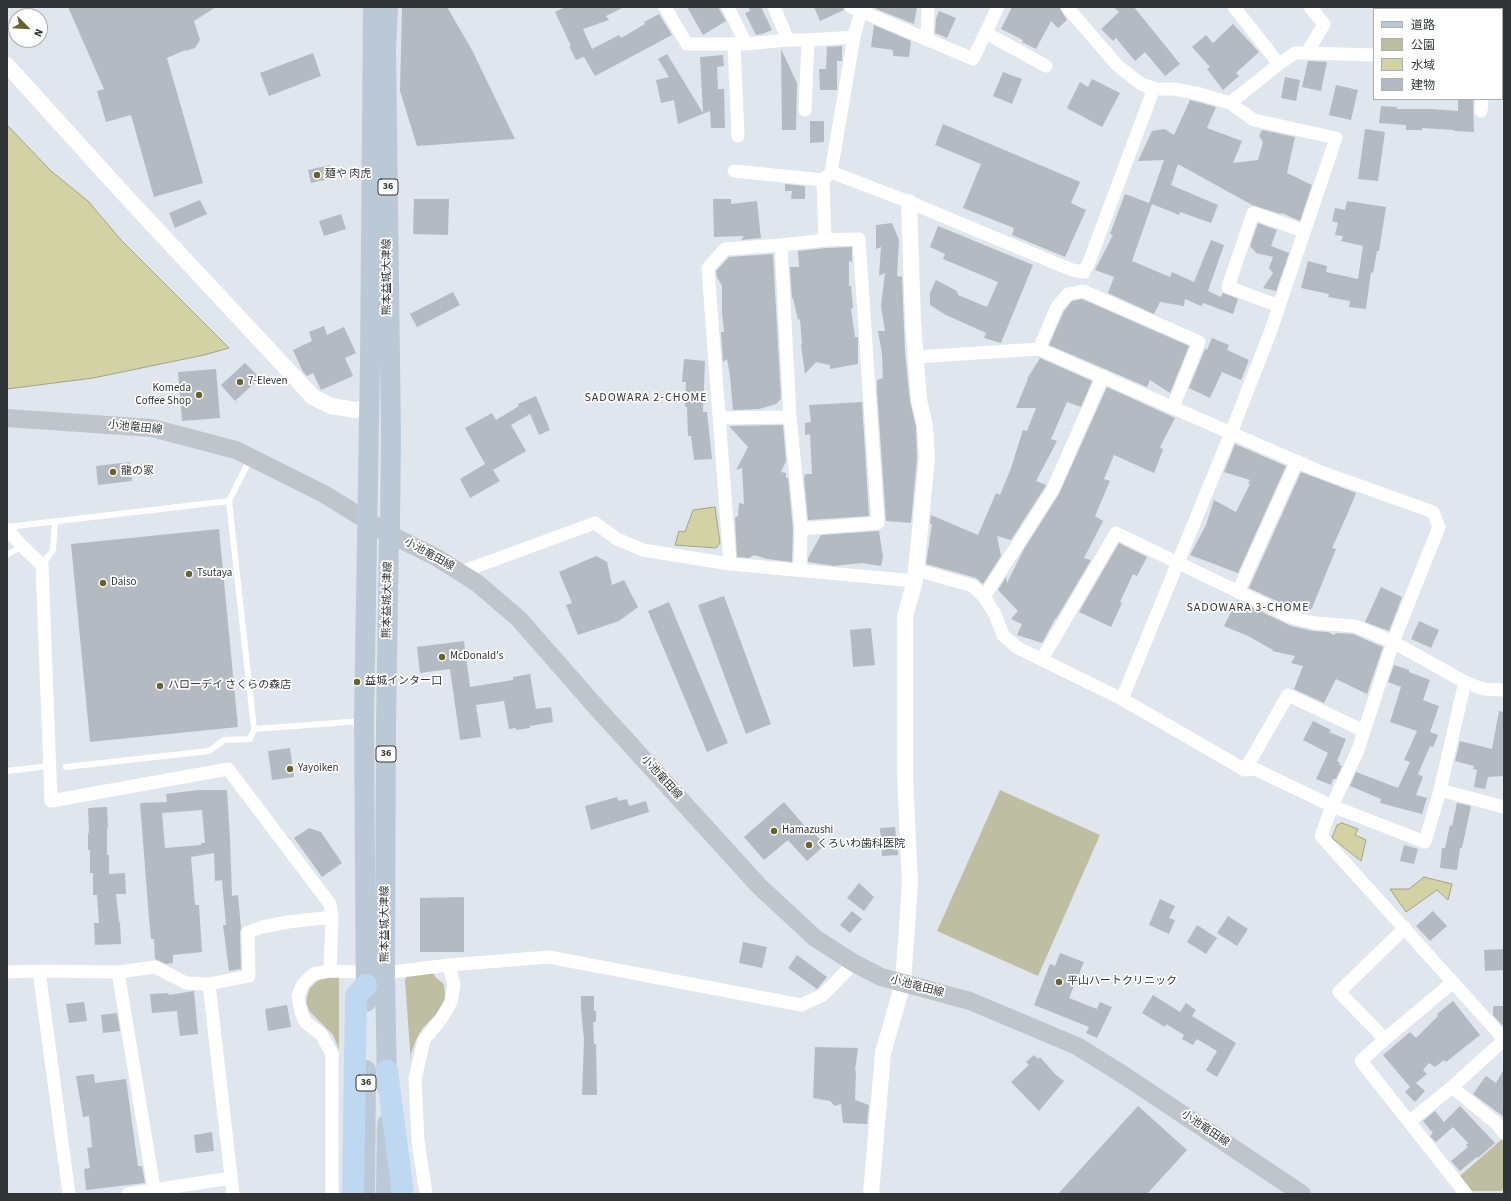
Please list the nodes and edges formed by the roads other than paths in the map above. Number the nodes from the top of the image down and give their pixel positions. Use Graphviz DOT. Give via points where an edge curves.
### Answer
graph roads {
  1 [pos="373,7"];
  2 [pos="388,7"];
  3 [pos="665,7"];
  4 [pos="728,7"];
  5 [pos="774,7"];
  6 [pos="928,7"];
  7 [pos="998,7"];
  8 [pos="1067,7"];
  9 [pos="1234,7"];
  10 [pos="1310,7"];
  11 [pos="858,8"];
  12 [pos="986,33"];
  13 [pos="854,37"];
  14 [pos="927,39"];
  15 [pos="788,40"];
  16 [pos="808,40"];
  17 [pos="740,44"];
  18 [pos="1307,53"];
  19 [pos="1373,55"];
  20 [pos="1279,64"];
  21 [pos="7,65"];
  22 [pos="1046,66"];
  23 [pos="1154,88"];
  24 [pos="1230,103"];
  25 [pos="805,110"];
  26 [pos="738,136"];
  27 [pos="734,172"];
  28 [pos="827,176"];
  29 [pos="909,202"];
  30 [pos="1304,231"];
  31 [pos="825,240"];
  32 [pos="781,245"];
  33 [pos="1279,306"];
  34 [pos="1039,349"];
  35 [pos="916,357"];
  36 [pos="1103,376"];
  37 [pos="369,407"];
  38 [pos="1173,407"];
  39 [pos="790,417"];
  40 [pos="7,418"];
  41 [pos="720,418"];
  42 [pos="1230,433"];
  43 [pos="250,457"];
  44 [pos="1297,461"];
  45 [pos="229,501"];
  46 [pos="55,521"];
  47 [pos="367,521"];
  48 [pos="7,528"];
  49 [pos="801,529"];
  50 [pos="389,534"];
  51 [pos="22,546"];
  52 [pos="7,555"];
  53 [pos="1178,562"];
  54 [pos="730,564"];
  55 [pos="42,565"];
  56 [pos="800,570"];
  57 [pos="461,572"];
  58 [pos="916,575"];
  59 [pos="1238,592"];
  60 [pos="984,597"];
  61 [pos="1393,642"];
  62 [pos="1042,660"];
  63 [pos="1465,682"];
  64 [pos="1504,690"];
  65 [pos="1122,699"];
  66 [pos="364,721"];
  67 [pos="254,729"];
  68 [pos="1364,731"];
  69 [pos="50,766"];
  70 [pos="66,767"];
  71 [pos="1245,770"];
  72 [pos="7,771"];
  73 [pos="1440,790"];
  74 [pos="1332,806"];
  75 [pos="1504,807"];
  76 [pos="332,917"];
  77 [pos="1405,928"];
  78 [pos="854,963"];
  79 [pos="449,965"];
  80 [pos="39,971"];
  81 [pos="330,971"];
  82 [pos="7,972"];
  83 [pos="118,972"];
  84 [pos="373,977"];
  85 [pos="1453,982"];
  86 [pos="904,983"];
  87 [pos="209,984"];
  88 [pos="1385,1038"];
  89 [pos="1504,1039"];
  90 [pos="387,1072"];
  91 [pos="1452,1087"];
  92 [pos="1409,1122"];
  93 [pos="1504,1134"];
  94 [pos="231,1178"];
  95 [pos="154,1192"];
  96 [pos="69,1194"];
  97 [pos="128,1194"];
  98 [pos="233,1194"];
  99 [pos="332,1194"];
  100 [pos="353,1194"];
  101 [pos="365,1194"];
  102 [pos="386,1194"];
  103 [pos="403,1194"];
  104 [pos="426,1194"];
  105 [pos="871,1194"];
  106 [pos="1302,1194"];
  107 [pos="1466,1194"];
  1 -- 37 [label="main road, 熊本益城大津線 / 36"];
  2 -- 50 [label="main road, 熊本益城大津線 / 36" via="386,50"];
  3 -- 17 [label="street" via="688,44"];
  4 -- 17 [label="street"];
  5 -- 15 [label="street"];
  6 -- 14 [label="street"];
  7 -- 12 [label="street"];
  8 -- 23 [label="street" via="1117,65 1140,84"];
  9 -- 20 [label="street"];
  10 -- 18 [label="street" via="1324,24"];
  11 -- 13 [label="street"];
  11 -- 14 [label="street"];
  12 -- 14 [label="street" via="973,59"];
  12 -- 22 [label="street"];
  13 -- 16 [label="street"];
  13 -- 28 [label="street"];
  15 -- 16 [label="street"];
  15 -- 17 [label="street"];
  16 -- 25 [label="street"];
  17 -- 26 [label="street"];
  18 -- 19 [label="street"];
  18 -- 20 [label="street" via="1295,54"];
  20 -- 24 [label="street"];
  21 -- 37 [label="street" via="313,397 331,406 355,410"];
  23 -- 24 [label="street" via="1174,89"];
  23 -- 29 [label="street" via="1090,262 1084,272 1072,270"];
  24 -- 30 [label="street" via="1254,120 1336,138"];
  27 -- 28 [label="street"];
  28 -- 29 [label="street"];
  28 -- 31 [label="street"];
  29 -- 35 [label="street"];
  30 -- 33 [label="street"];
  30 -- 33 [label="street" via="1253,213 1228,287"];
  31 -- 32 [label="street"];
  31 -- 49 [label="street" via="859,239 878,523"];
  32 -- 39 [label="street"];
  32 -- 41 [label="street" via="725,249 708,268"];
  33 -- 42 [label="street"];
  34 -- 35 [label="street"];
  34 -- 36 [label="street"];
  34 -- 38 [label="street" via="1057,307 1068,294 1083,291 1199,342"];
  35 -- 58 [label="street" via="927,458"];
  36 -- 38 [label="street"];
  36 -- 60 [label="street" via="1052,490"];
  37 -- 47 [label="main road, 熊本益城大津線 / 36"];
  38 -- 42 [label="street"];
  39 -- 41 [label="street"];
  39 -- 49 [label="street"];
  40 -- 43 [label="main road, 小池竜田線" via="152,428 236,450"];
  41 -- 54 [label="street"];
  42 -- 44 [label="street"];
  42 -- 53 [label="street"];
  43 -- 45 [label="lane"];
  43 -- 47 [label="main road, 小池竜田線" via="324,494"];
  44 -- 59 [label="street"];
  44 -- 61 [label="street" via="1433,512 1440,527"];
  45 -- 46 [label="lane"];
  45 -- 67 [label="lane"];
  46 -- 48 [label="lane"];
  46 -- 55 [label="lane" via="52,550"];
  47 -- 50 [label="main road, 小池竜田線"];
  47 -- 66 [label="main road, 熊本益城大津線 / 36"];
  48 -- 51 [label="street"];
  49 -- 56 [label="street"];
  50 -- 57 [label="main road, 小池竜田線"];
  50 -- 84 [label="main road, 熊本益城大津線 / 36"];
  51 -- 52 [label="lane"];
  51 -- 55 [label="street"];
  53 -- 59 [label="street"];
  53 -- 62 [label="street" via="1116,533"];
  53 -- 65 [label="street"];
  54 -- 56 [label="street"];
  54 -- 57 [label="street" via="643,550 617,539 595,522"];
  55 -- 69 [label="street"];
  56 -- 58 [label="street"];
  57 -- 78 [label="main road, 小池竜田線" via="519,619 596,708 759,886 815,938"];
  58 -- 60 [label="street" via="973,586"];
  58 -- 86 [label="street" via="905,616 905,775 910,884"];
  59 -- 61 [label="street" via="1293,618 1315,623 1355,626"];
  60 -- 62 [label="street" via="995,614 1003,635 1018,648"];
  61 -- 63 [label="street"];
  61 -- 68 [label="street"];
  62 -- 65 [label="street"];
  63 -- 64 [label="street" via="1483,689"];
  63 -- 73 [label="street"];
  65 -- 71 [label="street"];
  66 -- 67 [label="lane"];
  66 -- 84 [label="main road, 熊本益城大津線 / 36"];
  67 -- 70 [label="lane" via="250,739 224,740 208,751"];
  68 -- 71 [label="street" via="1288,695"];
  68 -- 74 [label="street"];
  69 -- 72 [label="lane"];
  69 -- 76 [label="street" via="51,801 228,769 330,904"];
  71 -- 74 [label="street" via="1255,769"];
  73 -- 74 [label="street" via="1426,842"];
  73 -- 75 [label="street"];
  74 -- 77 [label="street" via="1321,836"];
  76 -- 81 [label="street"];
  76 -- 87 [label="street" via="281,923 248,932 249,976"];
  77 -- 85 [label="street"];
  77 -- 88 [label="street" via="1339,992"];
  78 -- 79 [label="street" via="823,995 801,1005 549,957"];
  78 -- 86 [label="main road, 小池竜田線" via="881,977"];
  79 -- 84 [label="street"];
  79 -- 104 [label="street" via="454,985 451,1002 424,1040 415,1079 418,1141"];
  80 -- 82 [label="street"];
  80 -- 83 [label="street"];
  80 -- 96 [label="street"];
  81 -- 84 [label="street"];
  81 -- 99 [label="street" via="313,974 303,984 298,996 305,1022 321,1034 332,1054"];
  83 -- 87 [label="street" via="155,967 186,983"];
  83 -- 95 [label="street"];
  84 -- 90 [label="main road, 熊本益城大津線 / 36"];
  84 -- 100 [label="highway" via="356,996"];
  84 -- 101 [label="main road, 熊本益城大津線 / 36"];
  85 -- 88 [label="street"];
  85 -- 89 [label="street"];
  86 -- 105 [label="street" via="883,1053"];
  86 -- 106 [label="main road, 小池竜田線" via="970,1001 1077,1046"];
  87 -- 94 [label="street"];
  88 -- 92 [label="street" via="1361,1061"];
  89 -- 91 [label="street"];
  90 -- 102 [label="main road, 熊本益城大津線 / 36"];
  90 -- 103 [label="highway"];
  91 -- 92 [label="street"];
  91 -- 93 [label="street" via="1496,1123"];
  92 -- 107 [label="street"];
  94 -- 95 [label="street"];
  94 -- 98 [label="street"];
  95 -- 97 [label="street"];
}
